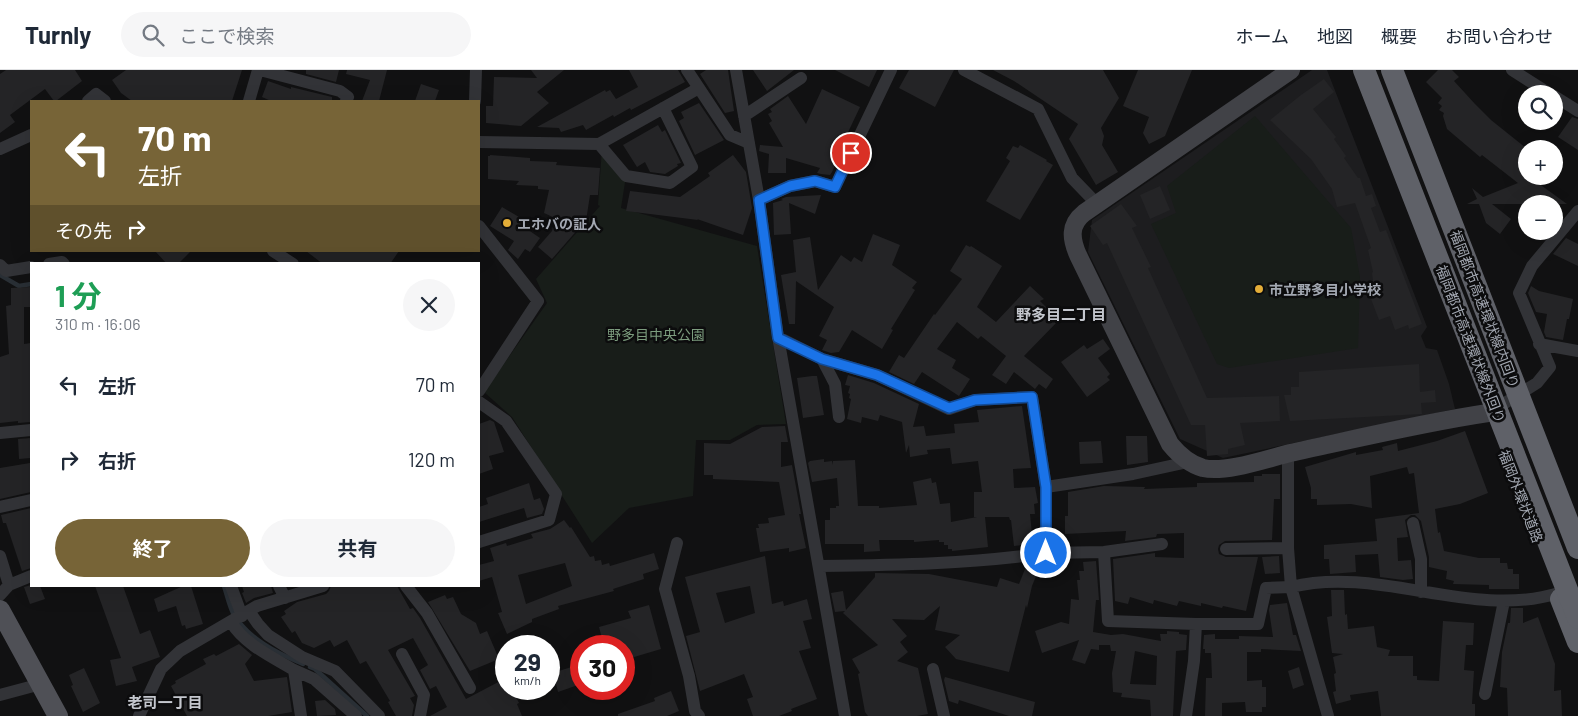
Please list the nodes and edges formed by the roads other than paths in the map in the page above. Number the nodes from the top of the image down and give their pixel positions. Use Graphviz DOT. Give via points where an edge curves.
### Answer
graph roads {
  1 [pos="259,70"];
  2 [pos="476,70"];
  3 [pos="687,70"];
  4 [pos="736,70"];
  5 [pos="891,70"];
  6 [pos="964,70"];
  7 [pos="1291,70"];
  8 [pos="1357,70"];
  9 [pos="1364,70"];
  10 [pos="1391,70"];
  11 [pos="1512,70"];
  12 [pos="800,78"];
  13 [pos="1536,85"];
  14 [pos="699,88"];
  15 [pos="89,100"];
  16 [pos="104,100"];
  17 [pos="249,100"];
  18 [pos="346,100"];
  19 [pos="475,100"];
  20 [pos="1563,102"];
  21 [pos="663,108"];
  22 [pos="1578,111"];
  23 [pos="744,116"];
  24 [pos="30,135"];
  25 [pos="480,142"];
  26 [pos="749,143"];
  27 [pos="599,144"];
  28 [pos="0,149"];
  29 [pos="759,200"];
  30 [pos="1097,204"];
  31 [pos="1578,211"];
  32 [pos="480,227"];
  33 [pos="275,252"];
  34 [pos="290,262"];
  35 [pos="0,265"];
  36 [pos="30,267"];
  37 [pos="778,338"];
  38 [pos="1539,344"];
  39 [pos="1578,351"];
  40 [pos="822,359"];
  41 [pos="480,390"];
  42 [pos="1519,394"];
  43 [pos="480,403"];
  44 [pos="1488,414"];
  45 [pos="839,417"];
  46 [pos="30,430"];
  47 [pos="0,433"];
  48 [pos="1288,454"];
  49 [pos="1188,462"];
  50 [pos="1046,487"];
  51 [pos="30,500"];
  52 [pos="0,507"];
  53 [pos="1413,523"];
  54 [pos="480,542"];
  55 [pos="677,543"];
  56 [pos="1162,544"];
  57 [pos="1578,544"];
  58 [pos="1288,548"];
  59 [pos="1578,548"];
  60 [pos="1226,549"];
  61 [pos="1104,552"];
  62 [pos="1046,553"];
  63 [pos="0,556"];
  64 [pos="820,566"];
  65 [pos="30,576"];
  66 [pos="9,585"];
  67 [pos="231,587"];
  68 [pos="280,587"];
  69 [pos="320,587"];
  70 [pos="407,587"];
  71 [pos="1291,587"];
  72 [pos="1421,592"];
  73 [pos="1559,593"];
  74 [pos="0,595"];
  75 [pos="285,598"];
  76 [pos="1504,601"];
  77 [pos="241,617"];
  78 [pos="1578,618"];
  79 [pos="3,622"];
  80 [pos="1196,624"];
  81 [pos="1578,642"];
  82 [pos="402,654"];
  83 [pos="933,669"];
  84 [pos="294,670"];
  85 [pos="41,684"];
  86 [pos="470,688"];
  87 [pos="1485,694"];
  88 [pos="0,695"];
  89 [pos="58,716"];
  90 [pos="139,716"];
  91 [pos="301,716"];
  92 [pos="356,716"];
  93 [pos="379,716"];
  94 [pos="420,716"];
  95 [pos="699,716"];
  96 [pos="845,716"];
  97 [pos="944,716"];
  98 [pos="1186,716"];
  99 [pos="1328,716"];
  1 -- 17 [label="street"];
  1 -- 18 [label="street" via="340,91 348,97"];
  2 -- 19 [label="street"];
  3 -- 14 [label="street"];
  4 -- 23 [label="street"];
  5 -- 29 [label="street" via="835,187 815,181 790,186"];
  6 -- 30 [label="street" via="1038,109 1072,178"];
  7 -- 30 [label="street"];
  8 -- 44 [label="highway, 福岡外環状道路"];
  9 -- 78 [label="highway, 福岡都市高速環状線外回り, bridge"];
  10 -- 42 [label="highway"];
  10 -- 59 [label="highway, 福岡都市高速環状線内回り, bridge"];
  11 -- 13 [label="street"];
  12 -- 23 [label="street"];
  14 -- 21 [label="street"];
  14 -- 26 [label="street" via="730,135"];
  15 -- 16 [label="street" via="96,94"];
  20 -- 22 [label="street"];
  21 -- 27 [label="street"];
  21 -- 27 [label="street" via="692,167 670,183 626,176"];
  23 -- 26 [label="street"];
  24 -- 28 [label="street"];
  25 -- 27 [label="street"];
  26 -- 29 [label="street"];
  29 -- 37 [label="street"];
  30 -- 49 [label="street" via="1078,218 1073,242 1170,444"];
  31 -- 38 [label="street" via="1532,266 1519,293"];
  32 -- 41 [label="street" via="538,301"];
  33 -- 34 [label="street"];
  35 -- 36 [label="street" via="6,271"];
  37 -- 40 [label="street"];
  37 -- 64 [label="street"];
  38 -- 39 [label="street"];
  38 -- 42 [label="street" via="1550,366 1537,383"];
  40 -- 45 [label="street" via="835,384"];
  40 -- 50 [label="street" via="877,375 949,408 975,400 1032,397"];
  42 -- 44 [label="street"];
  42 -- 57 [label="highway"];
  43 -- 54 [label="street" via="506,421 556,494 548,520"];
  44 -- 48 [label="street"];
  44 -- 73 [label="highway, 福岡外環状道路"];
  46 -- 47 [label="street"];
  48 -- 49 [label="street" via="1216,469"];
  48 -- 58 [label="street"];
  49 -- 50 [label="street"];
  50 -- 62 [label="street"];
  51 -- 52 [label="street"];
  53 -- 72 [label="street" via="1421,559"];
  55 -- 95 [label="street" via="665,589"];
  56 -- 61 [label="street"];
  58 -- 60 [label="street"];
  58 -- 71 [label="street"];
  61 -- 62 [label="street"];
  61 -- 80 [label="street" via="1108,621"];
  62 -- 64 [label="street" via="941,563"];
  63 -- 66 [label="street"];
  64 -- 96 [label="street"];
  65 -- 66 [label="street"];
  66 -- 74 [label="street"];
  67 -- 77 [label="street"];
  68 -- 75 [label="street"];
  69 -- 75 [label="street"];
  70 -- 86 [label="street" via="427,613"];
  71 -- 72 [label="street" via="1310,582 1368,582"];
  71 -- 80 [label="street" via="1266,588 1258,624"];
  71 -- 99 [label="street"];
  72 -- 76 [label="street"];
  73 -- 76 [label="street" via="1540,599"];
  73 -- 81 [label="highway, 福岡外環状道路"];
  75 -- 77 [label="street" via="258,606"];
  76 -- 87 [label="street"];
  77 -- 84 [label="street" via="237,632"];
  77 -- 90 [label="street" via="180,652 161,669"];
  77 -- 93 [label="street" via="258,624 268,635 302,657 335,671"];
  79 -- 85 [label="main road"];
  80 -- 98 [label="street"];
  82 -- 94 [label="street" via="424,695"];
  83 -- 97 [label="street"];
  84 -- 91 [label="street"];
  84 -- 92 [label="street" via="314,679"];
  85 -- 88 [label="street"];
  85 -- 89 [label="main road"];
}
